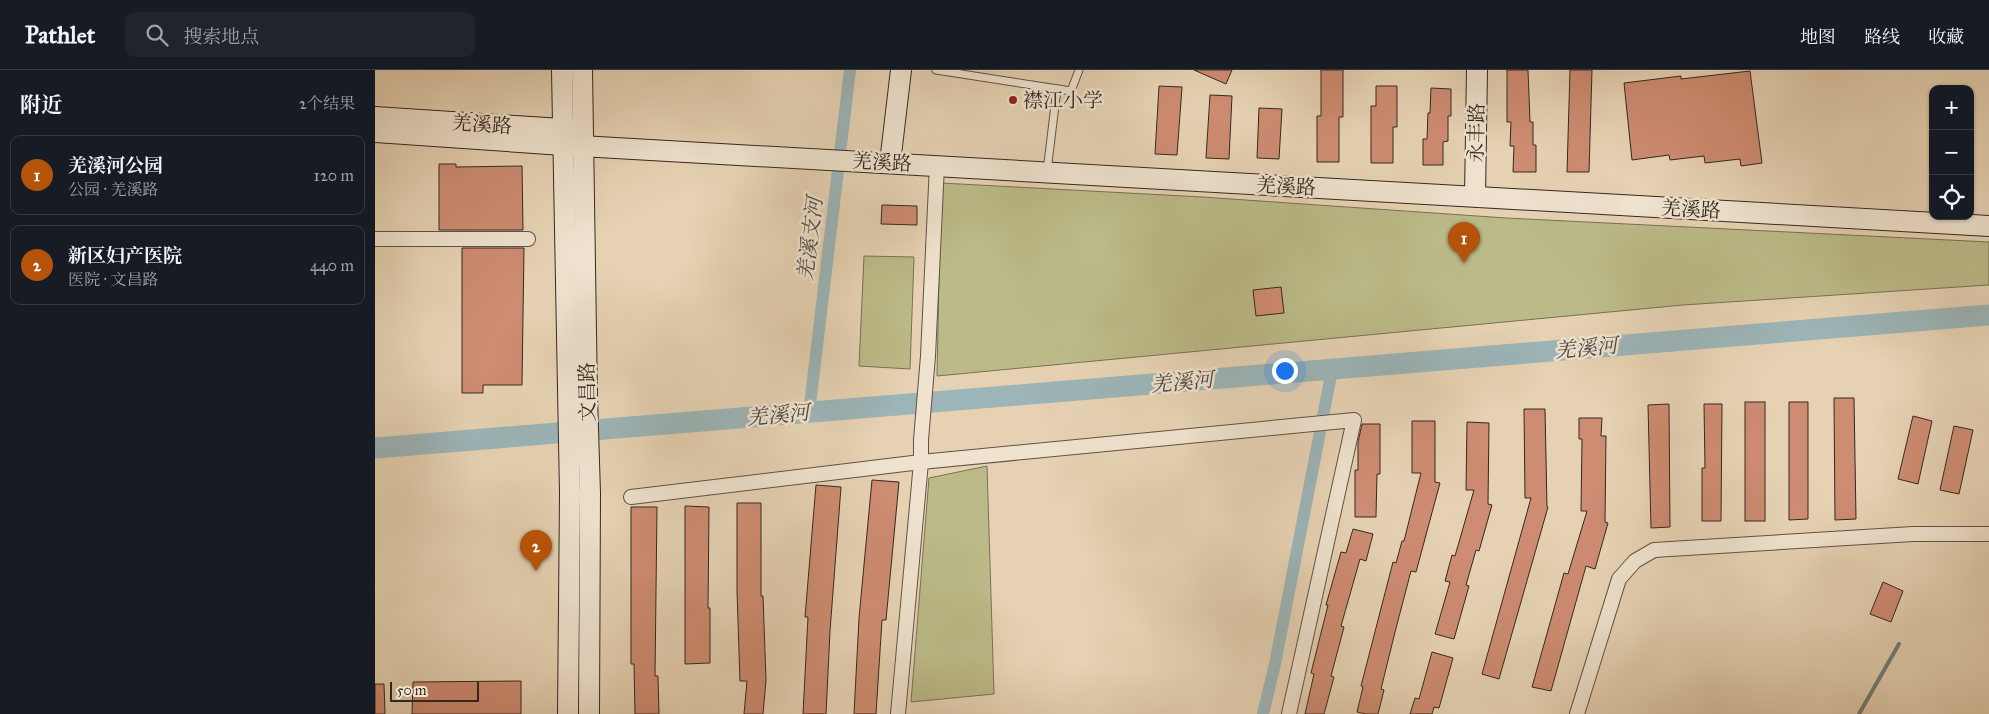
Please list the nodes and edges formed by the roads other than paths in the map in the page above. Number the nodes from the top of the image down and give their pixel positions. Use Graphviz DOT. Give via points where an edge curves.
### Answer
graph roads {
  1 [pos="562,70"];
  2 [pos="582,70"];
  3 [pos="901,70"];
  4 [pos="936,70"];
  5 [pos="1079,70"];
  6 [pos="1477,70"];
  7 [pos="1057,89"];
  8 [pos="375,116"];
  9 [pos="375,132"];
  10 [pos="563,137"];
  11 [pos="584,146"];
  12 [pos="884,162"];
  13 [pos="937,165"];
  14 [pos="1047,172"];
  15 [pos="1475,196"];
  16 [pos="1989,226"];
  17 [pos="375,239"];
  18 [pos="528,239"];
  19 [pos="577,397"];
  20 [pos="921,462"];
  21 [pos="631,497"];
  22 [pos="1989,534"];
  23 [pos="568,714"];
  24 [pos="589,714"];
  25 [pos="898,714"];
  26 [pos="1289,714"];
  27 [pos="1577,714"];
  1 -- 10 [label="street, 文昌路"];
  2 -- 11 [label="street, 文昌路"];
  3 -- 12 [label="street"];
  4 -- 7 [label="lane"];
  5 -- 7 [label="lane" via="1071,91"];
  6 -- 15 [label="street, 永丰路"];
  7 -- 14 [label="lane"];
  8 -- 10 [label="street, 羌溪路"];
  9 -- 10 [label="street, 羌溪路"];
  10 -- 11 [label="street, 羌溪路"];
  10 -- 19 [label="street, 文昌路"];
  11 -- 12 [label="street, 羌溪路"];
  11 -- 19 [label="street, 文昌路"];
  12 -- 13 [label="street, 羌溪路"];
  13 -- 14 [label="street, 羌溪路"];
  13 -- 20 [label="street"];
  14 -- 15 [label="street, 羌溪路"];
  15 -- 16 [label="street, 羌溪路"];
  17 -- 18 [label="street"];
  19 -- 23 [label="street, 文昌路" via="570,494"];
  19 -- 24 [label="street, 文昌路" via="590,493"];
  20 -- 21 [label="street"];
  20 -- 25 [label="street"];
  20 -- 26 [label="street" via="1354,420"];
  22 -- 27 [label="street" via="1913,534 1654,550 1635,560 1619,579"];
}
